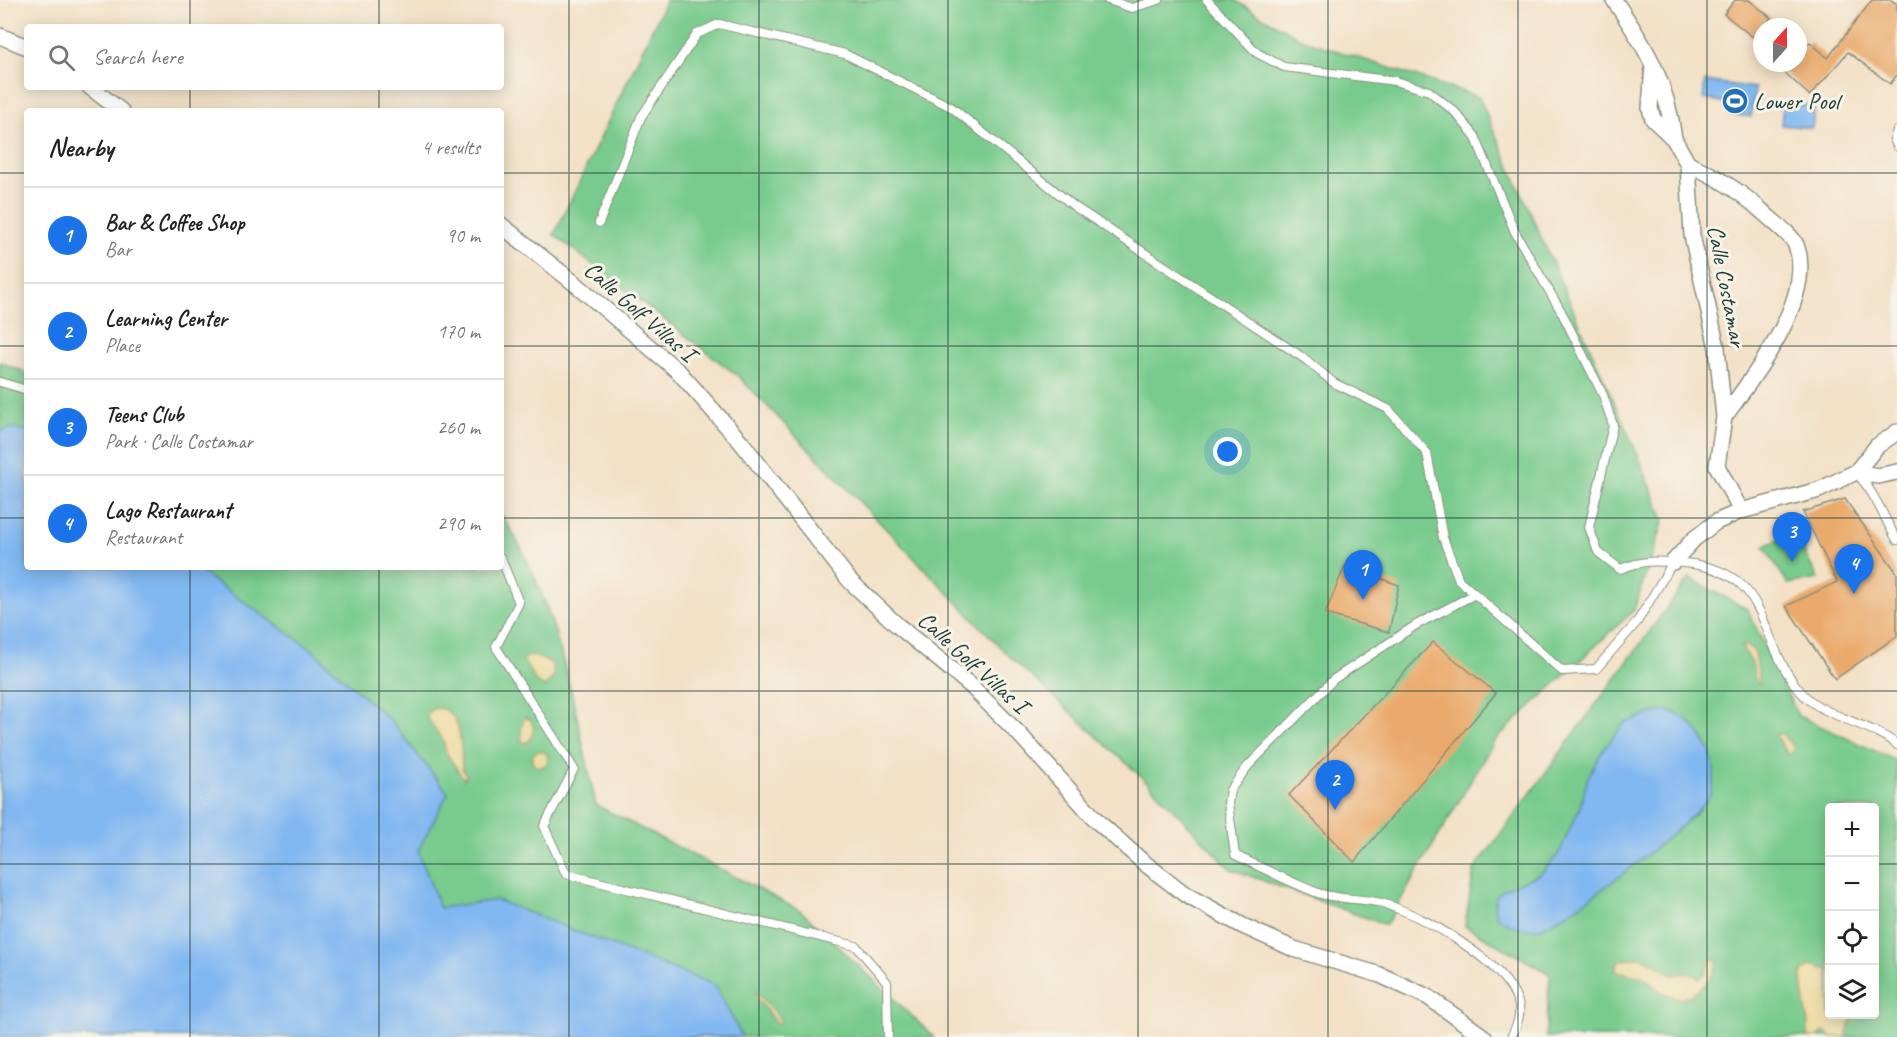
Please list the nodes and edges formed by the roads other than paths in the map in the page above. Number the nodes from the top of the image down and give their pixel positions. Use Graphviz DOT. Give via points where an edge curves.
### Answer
graph roads {
  1 [pos="1108,0"];
  2 [pos="1159,0"];
  3 [pos="1207,0"];
  4 [pos="1614,0"];
  5 [pos="0,36"];
  6 [pos="24,46"];
  7 [pos="94,90"];
  8 [pos="117,108"];
  9 [pos="1897,131"];
  10 [pos="1897,146"];
  11 [pos="1688,164"];
  12 [pos="599,223"];
  13 [pos="504,227"];
  14 [pos="0,382"];
  15 [pos="24,389"];
  16 [pos="1724,417"];
  17 [pos="1897,432"];
  18 [pos="1856,472"];
  19 [pos="1897,472"];
  20 [pos="1741,511"];
  21 [pos="1897,540"];
  22 [pos="1673,562"];
  23 [pos="504,566"];
  24 [pos="1474,594"];
  25 [pos="1897,745"];
  26 [pos="888,1037"];
  27 [pos="1484,1037"];
  28 [pos="1510,1037"];
  1 -- 2 [label="lane" via="1132,8"];
  3 -- 22 [label="lane" via="1257,53 1284,67 1395,81 1429,91 1455,112 1475,136 1515,232 1562,313 1603,395 1613,425 1589,527 1598,552 1620,569 1642,560"];
  4 -- 11 [label="street, Calle Costamar" via="1665,89 1674,139"];
  5 -- 6 [label="street"];
  7 -- 8 [label="street"];
  9 -- 10 [label="lane"];
  11 -- 16 [label="street, Calle Costamar" via="1692,235 1717,348"];
  11 -- 16 [label="street, Calle Costamar" via="1718,176 1776,225 1796,244 1800,269 1794,300 1780,332"];
  12 -- 24 [label="lane" via="641,117 697,34 719,24 845,54 951,107 1075,207 1305,359 1334,383 1388,409 1427,453 1443,538 1459,580"];
  13 -- 27 [label="street, Calle Golf Villas I" via="679,372 741,442 850,581 970,685 1098,822 1143,862 1186,895 1244,926 1294,949 1380,975 1428,997"];
  14 -- 15 [label="lane"];
  16 -- 20 [label="street, Calle Costamar" via="1718,466"];
  17 -- 18 [label="street" via="1877,447"];
  18 -- 19 [label="street" via="1878,476"];
  18 -- 20 [label="street" via="1819,490"];
  18 -- 21 [label="lane" via="1869,487"];
  20 -- 22 [label="street" via="1716,522"];
  22 -- 24 [label="lane" via="1637,622 1596,669 1562,671"];
  22 -- 25 [label="lane" via="1705,565 1729,574 1753,595 1777,657 1802,693 1819,706 1860,723"];
  23 -- 26 [label="lane" via="519,603 496,647 574,770 544,826 566,874 856,946 887,982"];
  24 -- 28 [label="lane" via="1416,625 1334,679 1248,766 1230,790 1228,803 1235,855 1320,894 1382,903 1423,920 1501,974 1519,1004 1517,1025"];
}
